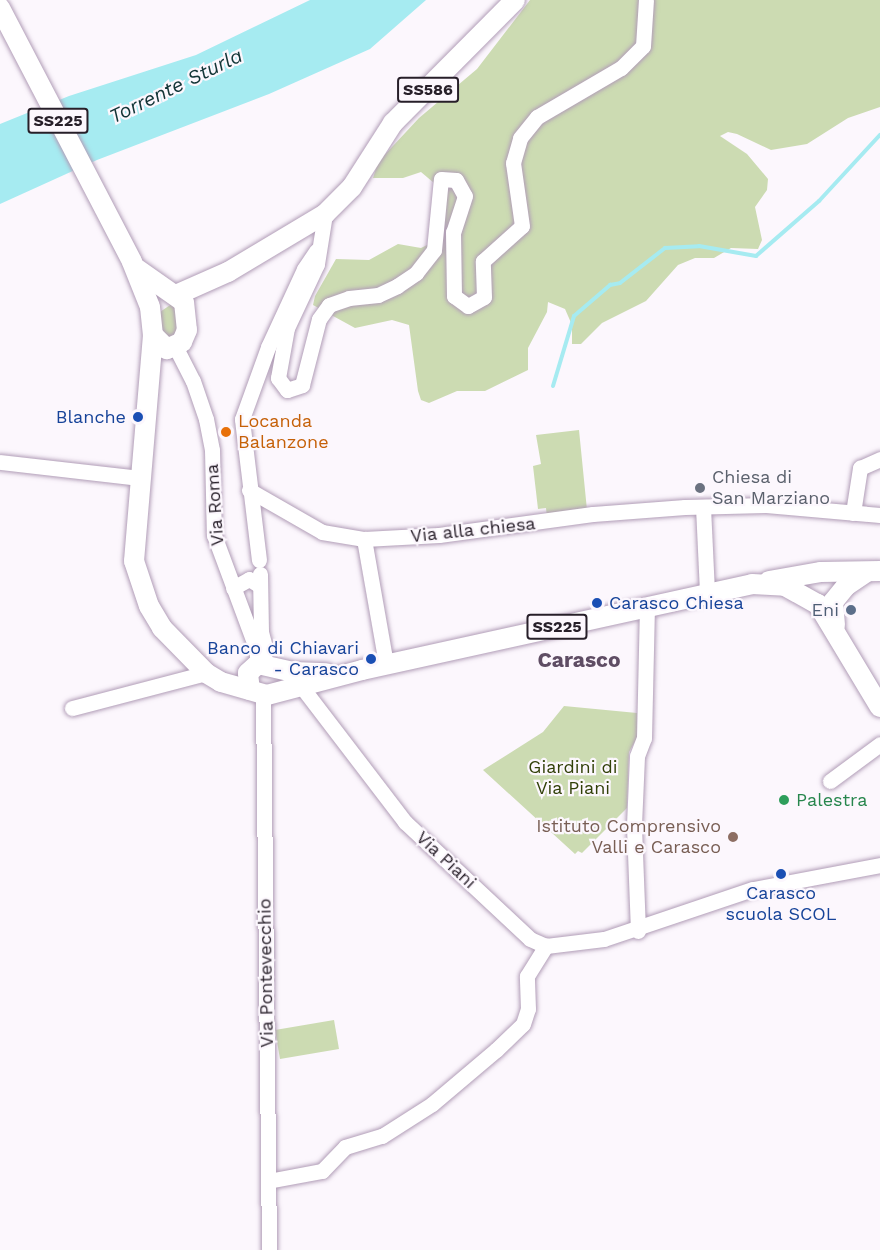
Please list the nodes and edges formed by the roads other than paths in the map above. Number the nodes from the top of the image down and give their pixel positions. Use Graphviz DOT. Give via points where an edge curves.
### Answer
graph roads {
  1 [pos="515,0"];
  2 [pos="646,0"];
  3 [pos="0,8"];
  4 [pos="325,214"];
  5 [pos="320,245"];
  6 [pos="132,262"];
  7 [pos="228,272"];
  8 [pos="173,294"];
  9 [pos="150,307"];
  10 [pos="188,316"];
  11 [pos="165,343"];
  12 [pos="880,459"];
  13 [pos="0,462"];
  14 [pos="141,478"];
  15 [pos="249,490"];
  16 [pos="706,507"];
  17 [pos="853,513"];
  18 [pos="880,515"];
  19 [pos="364,539"];
  20 [pos="873,571"];
  21 [pos="820,572"];
  22 [pos="260,573"];
  23 [pos="752,584"];
  24 [pos="232,588"];
  25 [pos="707,593"];
  26 [pos="803,596"];
  27 [pos="647,606"];
  28 [pos="835,626"];
  29 [pos="190,658"];
  30 [pos="386,664"];
  31 [pos="362,670"];
  32 [pos="206,673"];
  33 [pos="263,678"];
  34 [pos="301,686"];
  35 [pos="880,707"];
  36 [pos="72,708"];
  37 [pos="880,744"];
  38 [pos="830,781"];
  39 [pos="880,865"];
  40 [pos="638,931"];
  41 [pos="546,946"];
  42 [pos="268,1181"];
  43 [pos="269,1250"];
  1 -- 4 [label="main road, SS586" via="393,123 352,188"];
  2 -- 5 [label="street" via="643,46 621,68 537,117 520,138 513,173 522,226 483,261 484,297 468,306 454,296 453,232 465,196 456,180 441,179 434,250 416,273 398,286 378,296 349,298 329,306 319,319 302,385 287,390 278,378 287,328 308,290"];
  3 -- 6 [label="main road, SS225"];
  4 -- 5 [label="street"];
  4 -- 7 [label="main road, SS586"];
  5 -- 15 [label="street" via="304,269 245,408 242,419"];
  6 -- 8 [label="main road, SS225"];
  6 -- 9 [label="main road, SS225"];
  7 -- 8 [label="main road, SS586"];
  7 -- 10 [label="main road, SS586"];
  8 -- 9 [label="main road"];
  8 -- 10 [label="main road, SS225" via="184,302"];
  9 -- 11 [label="main road, SS225"];
  10 -- 11 [label="main road, SS225" via="182,342"];
  11 -- 14 [label="main road, SS225" via="149,392"];
  11 -- 24 [label="street, Via Roma" via="193,381 206,419 212,450 214,535"];
  12 -- 17 [label="street" via="860,468"];
  13 -- 14 [label="street"];
  14 -- 29 [label="main road, SS225" via="134,561 139,585 162,628"];
  15 -- 19 [label="street, Via alla chiesa" via="322,532"];
  15 -- 22 [label="street"];
  16 -- 17 [label="street, Via alla chiesa" via="766,505"];
  16 -- 19 [label="street, Via alla chiesa" via="593,514 439,535"];
  16 -- 25 [label="street"];
  17 -- 18 [label="street, Via alla chiesa"];
  19 -- 30 [label="street"];
  20 -- 21 [label="main road"];
  20 -- 26 [label="main road"];
  20 -- 28 [label="main road" via="846,586 833,602"];
  21 -- 23 [label="main road"];
  21 -- 26 [label="main road" via="806,585"];
  22 -- 24 [label="street"];
  22 -- 33 [label="street"];
  23 -- 25 [label="main road, SS225"];
  23 -- 26 [label="main road, SS225" via="785,586"];
  24 -- 33 [label="street, Via Roma" via="256,648"];
  25 -- 27 [label="main road, SS225"];
  26 -- 28 [label="main road, SS225" via="818,604"];
  27 -- 30 [label="main road, SS225"];
  27 -- 40 [label="street" via="644,738 637,756 634,825"];
  28 -- 35 [label="main road, SS225"];
  29 -- 32 [label="main road, SS225"];
  29 -- 33 [label="main road, SS225" via="224,672"];
  30 -- 31 [label="main road, SS225"];
  31 -- 33 [label="main road, SS225"];
  31 -- 34 [label="main road, SS225"];
  32 -- 33 [label="main road, SS225"];
  32 -- 36 [label="street"];
  33 -- 34 [label="main road, SS225"];
  33 -- 42 [label="street, Via Pontevecchio"];
  34 -- 41 [label="street, Via Piani" via="405,822 530,939"];
  37 -- 38 [label="street"];
  39 -- 40 [label="street" via="753,889"];
  40 -- 41 [label="street"];
  41 -- 42 [label="street" via="527,976 528,1009 523,1024 496,1050 432,1104 382,1136 345,1147 322,1171"];
  42 -- 43 [label="street, Via Pontevecchio"];
}
